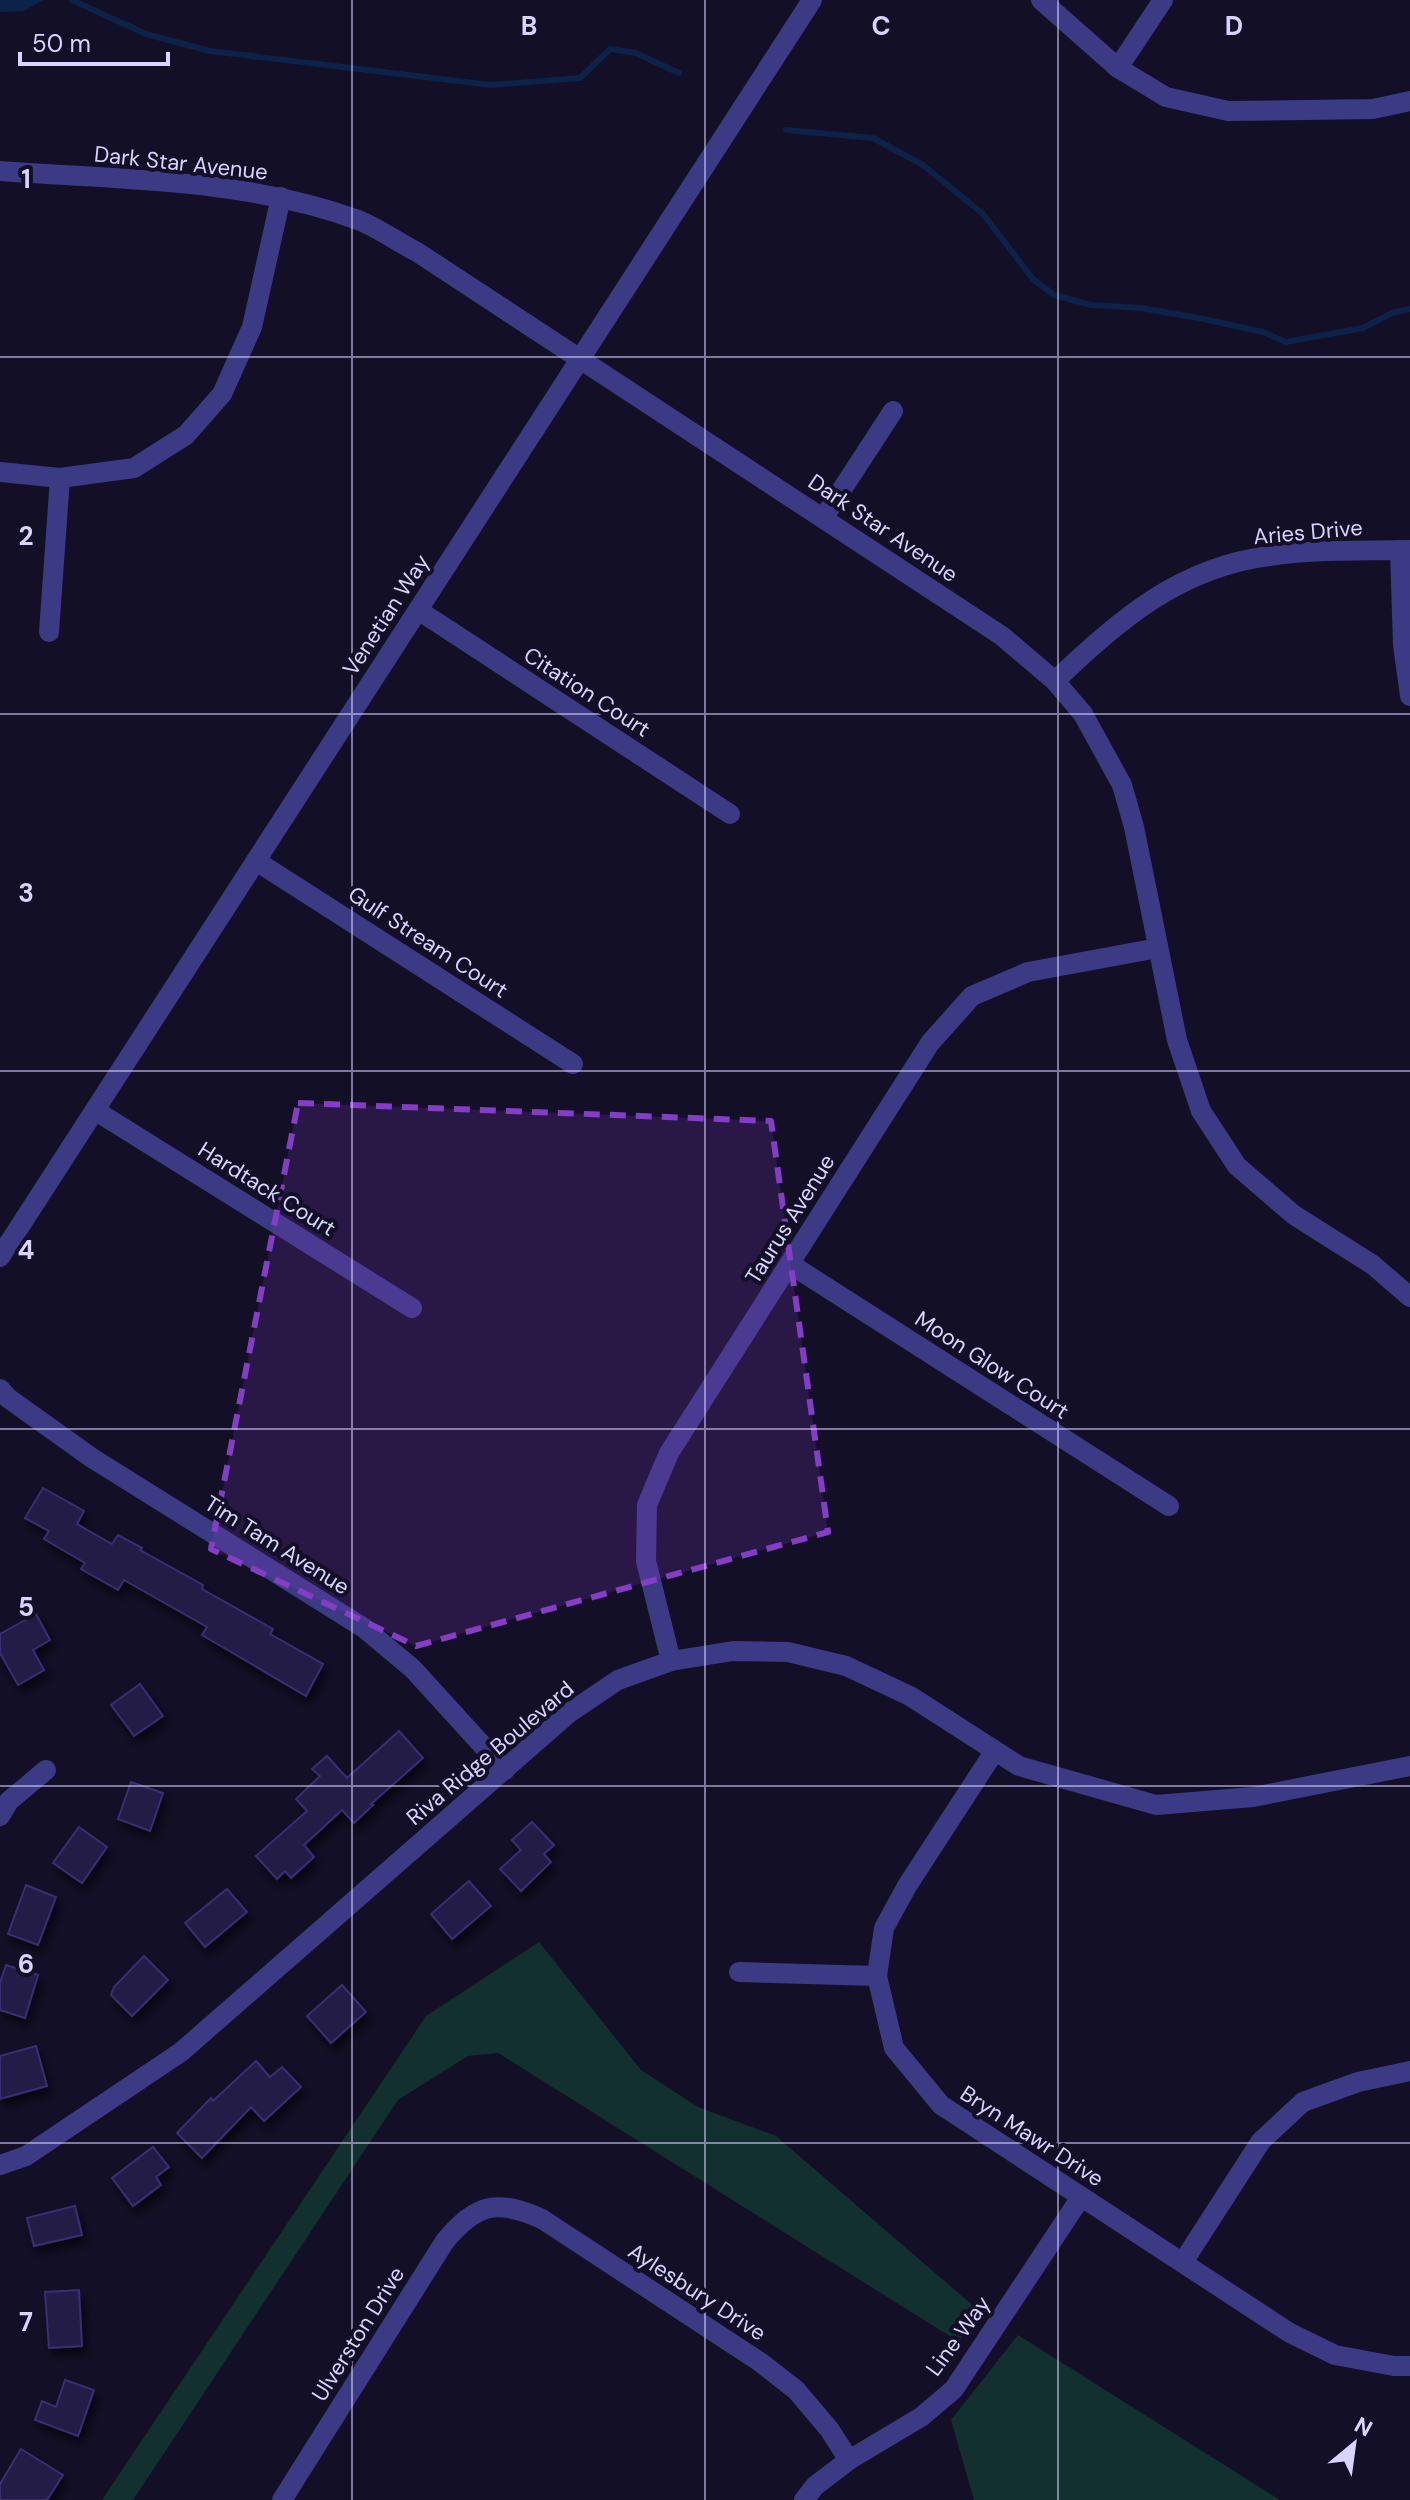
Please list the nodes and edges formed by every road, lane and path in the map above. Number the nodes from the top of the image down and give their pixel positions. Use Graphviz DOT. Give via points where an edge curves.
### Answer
graph roads {
  1 [pos="812,0"];
  2 [pos="1041,0"];
  3 [pos="1163,0"];
  4 [pos="1118,68"];
  5 [pos="1410,101"];
  6 [pos="0,171"];
  7 [pos="281,197"];
  8 [pos="579,359"];
  9 [pos="893,411"];
  10 [pos="0,472"];
  11 [pos="60,478"];
  12 [pos="824,517"];
  13 [pos="1405,550"];
  14 [pos="418,610"];
  15 [pos="49,632"];
  16 [pos="1055,681"];
  17 [pos="1410,696"];
  18 [pos="730,814"];
  19 [pos="256,861"];
  20 [pos="1158,948"];
  21 [pos="573,1064"];
  22 [pos="96,1111"];
  23 [pos="0,1257"];
  24 [pos="790,1264"];
  25 [pos="1410,1297"];
  26 [pos="412,1308"];
  27 [pos="0,1389"];
  28 [pos="1169,1506"];
  29 [pos="671,1661"];
  30 [pos="994,1752"];
  31 [pos="1410,1766"];
  32 [pos="46,1770"];
  33 [pos="505,1770"];
  34 [pos="0,1816"];
  35 [pos="739,1972"];
  36 [pos="877,1976"];
  37 [pos="1410,2071"];
  38 [pos="0,2165"];
  39 [pos="1081,2197"];
  40 [pos="489,2207"];
  41 [pos="1183,2262"];
  42 [pos="1410,2366"];
  43 [pos="849,2460"];
  44 [pos="282,2500"];
  45 [pos="804,2500"];
  1 -- 8 [label="street, Venetian Way"];
  2 -- 4 [label="street"];
  3 -- 4 [label="street"];
  4 -- 5 [label="street" via="1166,97 1228,111 1373,109"];
  6 -- 7 [label="street, Dark Star Avenue"];
  7 -- 8 [label="street, Dark Star Avenue" via="372,227"];
  7 -- 11 [label="street" via="252,327 222,394 186,435 134,468"];
  8 -- 12 [label="street, Dark Star Avenue"];
  8 -- 14 [label="street, Venetian Way"];
  9 -- 12 [label="street"];
  10 -- 11 [label="street"];
  11 -- 15 [label="street"];
  12 -- 16 [label="street, Dark Star Avenue" via="1002,636"];
  13 -- 16 [label="street, Aries Drive" via="1267,556 1202,573 1146,602"];
  13 -- 17 [label="street" via="1403,645"];
  14 -- 18 [label="street, Citation Court"];
  14 -- 19 [label="street, Venetian Way"];
  16 -- 20 [label="street, Dark Star Avenue" via="1083,714 1122,785"];
  19 -- 21 [label="street, Gulf Stream Court"];
  19 -- 22 [label="street, Venetian Way"];
  20 -- 24 [label="street, Taurus Avenue" via="1028,972 972,996 930,1043"];
  20 -- 25 [label="street, Dark Star Avenue" via="1177,1040 1201,1111 1237,1166 1294,1215 1373,1265"];
  22 -- 23 [label="street, Venetian Way"];
  22 -- 26 [label="street, Hardtack Court"];
  24 -- 28 [label="street, Moon Glow Court"];
  24 -- 29 [label="street, Taurus Avenue" via="669,1453 647,1505 646,1561"];
  27 -- 33 [label="street, Tim Tam Avenue" via="92,1458 364,1628 413,1669"];
  29 -- 30 [label="street, Riva Ridge Boulevard" via="733,1651 788,1652 846,1666 910,1696"];
  29 -- 33 [label="street, Riva Ridge Boulevard" via="618,1680 569,1713"];
  30 -- 31 [label="street, Riva Ridge Boulevard" via="1019,1766 1156,1805 1253,1797"];
  30 -- 36 [label="street, Bryn Mawr Drive" via="884,1928"];
  32 -- 34 [label="street" via="9,1801"];
  33 -- 38 [label="street, Riva Ridge Boulevard" via="181,2052 26,2156"];
  35 -- 36 [label="street"];
  36 -- 39 [label="street, Bryn Mawr Drive" via="894,2048 941,2105"];
  37 -- 41 [label="street" via="1303,2102 1261,2141"];
  39 -- 41 [label="street, Bryn Mawr Drive"];
  39 -- 43 [label="street, Line Way" via="954,2389 921,2417"];
  40 -- 43 [label="street, Aylesbury Drive" via="517,2208 542,2219 760,2362 796,2390"];
  40 -- 44 [label="street, Ulverston Drive" via="462,2220 445,2241"];
  41 -- 42 [label="street, Bryn Mawr Drive" via="1290,2333 1335,2355"];
  43 -- 45 [label="street, Line Way"];
}
